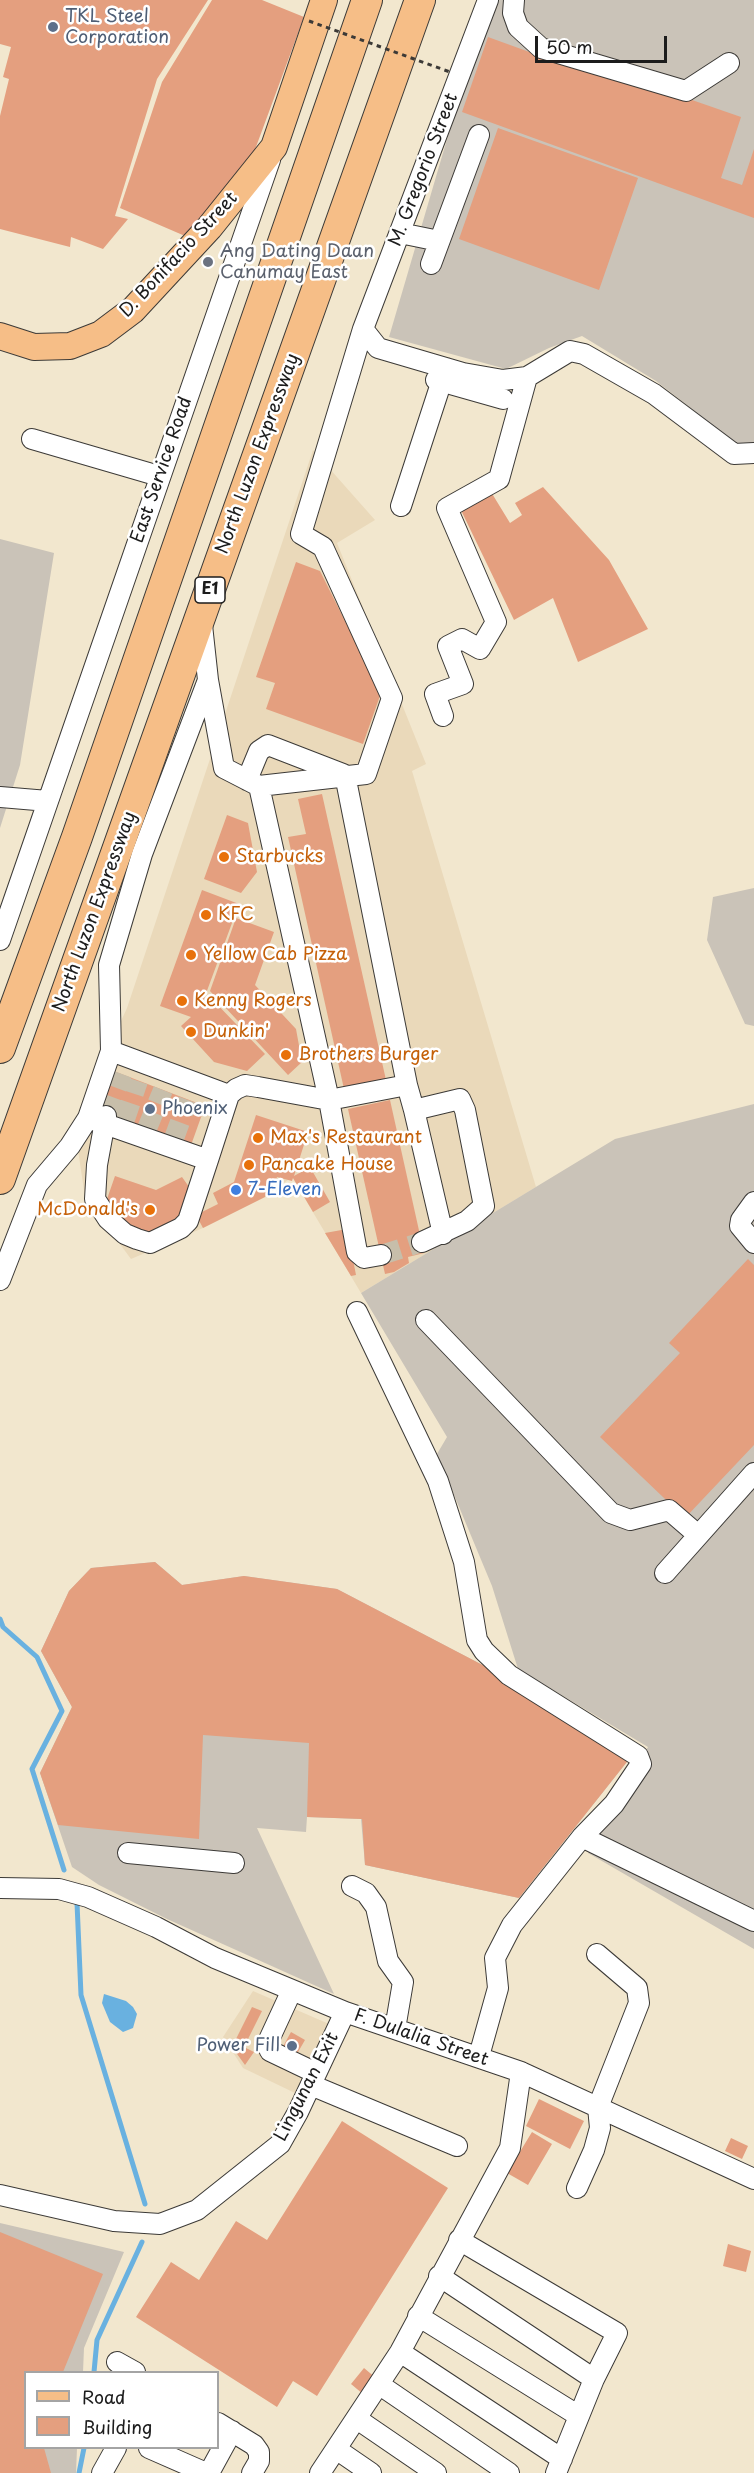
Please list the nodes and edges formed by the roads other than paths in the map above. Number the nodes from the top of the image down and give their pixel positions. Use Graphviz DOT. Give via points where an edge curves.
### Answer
graph roads {
  1 [pos="324,0"];
  2 [pos="367,0"];
  3 [pos="420,0"];
  4 [pos="488,0"];
  5 [pos="514,0"];
  6 [pos="729,63"];
  7 [pos="479,135"];
  8 [pos="274,147"];
  9 [pos="400,233"];
  10 [pos="439,241"];
  11 [pos="431,264"];
  12 [pos="363,329"];
  13 [pos="0,336"];
  14 [pos="366,357"];
  15 [pos="444,375"];
  16 [pos="527,377"];
  17 [pos="503,399"];
  18 [pos="32,439"];
  19 [pos="754,453"];
  20 [pos="159,476"];
  21 [pos="401,506"];
  22 [pos="201,614"];
  23 [pos="208,680"];
  24 [pos="443,716"];
  25 [pos="345,775"];
  26 [pos="253,783"];
  27 [pos="0,797"];
  28 [pos="48,801"];
  29 [pos="0,940"];
  30 [pos="0,1048"];
  31 [pos="129,1065"];
  32 [pos="406,1085"];
  33 [pos="229,1095"];
  34 [pos="329,1100"];
  35 [pos="414,1110"];
  36 [pos="109,1122"];
  37 [pos="208,1160"];
  38 [pos="0,1179"];
  39 [pos="754,1202"];
  40 [pos="443,1234"];
  41 [pos="422,1242"];
  42 [pos="754,1243"];
  43 [pos="381,1255"];
  44 [pos="0,1280"];
  45 [pos="357,1312"];
  46 [pos="426,1320"];
  47 [pos="754,1473"];
  48 [pos="698,1535"];
  49 [pos="665,1573"];
  50 [pos="582,1837"];
  51 [pos="128,1853"];
  52 [pos="234,1863"];
  53 [pos="352,1886"];
  54 [pos="0,1888"];
  55 [pos="754,1922"];
  56 [pos="597,1954"];
  57 [pos="292,1990"];
  58 [pos="345,2012"];
  59 [pos="395,2028"];
  60 [pos="478,2056"];
  61 [pos="521,2072"];
  62 [pos="313,2079"];
  63 [pos="598,2107"];
  64 [pos="457,2146"];
  65 [pos="754,2179"];
  66 [pos="578,2188"];
  67 [pos="0,2195"];
  68 [pos="459,2240"];
  69 [pos="439,2276"];
  70 [pos="418,2316"];
  71 [pos="400,2352"];
  72 [pos="117,2362"];
  73 [pos="132,2371"];
  74 [pos="594,2379"];
  75 [pos="380,2385"];
  76 [pos="579,2416"];
  77 [pos="357,2419"];
  78 [pos="225,2427"];
  79 [pos="219,2443"];
  80 [pos="115,2449"];
  81 [pos="151,2449"];
  82 [pos="217,2449"];
  83 [pos="336,2449"];
  84 [pos="559,2466"];
  85 [pos="178,2467"];
  86 [pos="102,2473"];
  87 [pos="208,2473"];
  88 [pos="252,2473"];
  89 [pos="320,2473"];
  90 [pos="371,2473"];
  91 [pos="436,2473"];
  92 [pos="509,2473"];
  1 -- 8 [label="main road, East Service Road"];
  2 -- 30 [label="highway, E1"];
  3 -- 22 [label="highway, North Luzon Expressway / E1"];
  4 -- 9 [label="street, M. Gregorio Street"];
  5 -- 6 [label="street" via="518,27 541,48 675,88 687,91"];
  7 -- 10 [label="street"];
  8 -- 13 [label="main road, D. Bonifacio Street" via="180,260 133,310 101,334 70,346 34,347"];
  8 -- 20 [label="street, East Service Road"];
  9 -- 10 [label="street"];
  9 -- 12 [label="street, M. Gregorio Street"];
  10 -- 11 [label="street"];
  12 -- 15 [label="street" via="378,348"];
  12 -- 25 [label="street, M. Gregorio Street" via="301,534 323,548 392,698 366,774"];
  14 -- 15 [label="street"];
  15 -- 16 [label="street" via="503,380"];
  15 -- 17 [label="street"];
  15 -- 21 [label="street"];
  16 -- 19 [label="street" via="570,351 584,354 654,394 735,454"];
  16 -- 24 [label="street" via="497,480 447,508 496,622 480,649 462,639 448,646 463,684 435,694"];
  18 -- 20 [label="street"];
  20 -- 28 [label="street, East Service Road"];
  22 -- 23 [label="street"];
  22 -- 38 [label="highway, North Luzon Expressway / E1"];
  23 -- 26 [label="street" via="224,768"];
  23 -- 31 [label="street" via="142,854 109,965"];
  25 -- 26 [label="street"];
  25 -- 26 [label="street" via="267,745 259,751"];
  25 -- 32 [label="street"];
  26 -- 34 [label="street"];
  27 -- 28 [label="street"];
  28 -- 29 [label="street, East Service Road"];
  31 -- 33 [label="street" via="191,1091"];
  31 -- 36 [label="street"];
  32 -- 34 [label="street"];
  32 -- 35 [label="street"];
  33 -- 34 [label="street" via="245,1085"];
  33 -- 37 [label="street"];
  34 -- 43 [label="street" via="357,1252 364,1258"];
  35 -- 40 [label="street"];
  35 -- 40 [label="street" via="460,1099 465,1110 484,1207"];
  36 -- 37 [label="street"];
  36 -- 37 [label="street" via="97,1165 95,1199 108,1219 137,1239 150,1243 188,1221"];
  36 -- 44 [label="street" via="70,1146 37,1185"];
  39 -- 42 [label="street" via="740,1226"];
  40 -- 41 [label="street"];
  45 -- 50 [label="street" via="438,1481 464,1562 477,1641 509,1675 640,1760 641,1767 627,1786"];
  46 -- 48 [label="street" via="611,1513 630,1520 669,1510"];
  47 -- 48 [label="street"];
  48 -- 49 [label="street"];
  50 -- 55 [label="street"];
  50 -- 60 [label="street" via="512,1925 495,1958 498,1988"];
  51 -- 52 [label="street"];
  53 -- 59 [label="street" via="366,1893 376,1907 388,1961 403,1982"];
  54 -- 57 [label="street, F. Dulalia Street" via="59,1889 88,1898"];
  56 -- 63 [label="street" via="637,1988 639,2003"];
  57 -- 58 [label="street, F. Dulalia Street"];
  57 -- 62 [label="street" via="267,2044 270,2051"];
  58 -- 59 [label="street, F. Dulalia Street"];
  58 -- 62 [label="street, Lingunan Exit"];
  59 -- 60 [label="street, F. Dulalia Street"];
  60 -- 61 [label="street, F. Dulalia Street"];
  61 -- 63 [label="street, F. Dulalia Street"];
  61 -- 68 [label="street" via="510,2148"];
  62 -- 64 [label="street"];
  62 -- 67 [label="street, Lingunan Exit" via="280,2144 197,2210 160,2224 114,2222"];
  63 -- 65 [label="street, F. Dulalia Street"];
  63 -- 66 [label="street" via="600,2128"];
  68 -- 69 [label="street"];
  68 -- 74 [label="street" via="617,2333"];
  69 -- 70 [label="street"];
  69 -- 74 [label="street"];
  70 -- 71 [label="street"];
  70 -- 76 [label="street"];
  71 -- 75 [label="street"];
  71 -- 84 [label="street"];
  72 -- 73 [label="street"];
  74 -- 76 [label="street"];
  75 -- 77 [label="street"];
  75 -- 92 [label="street"];
  76 -- 84 [label="street"];
  77 -- 83 [label="street"];
  77 -- 91 [label="street"];
  78 -- 79 [label="street"];
  78 -- 88 [label="street" via="259,2452"];
  80 -- 86 [label="street"];
  81 -- 85 [label="street"];
  82 -- 87 [label="street"];
  83 -- 89 [label="street"];
  83 -- 90 [label="street"];
  85 -- 87 [label="street"];
}
